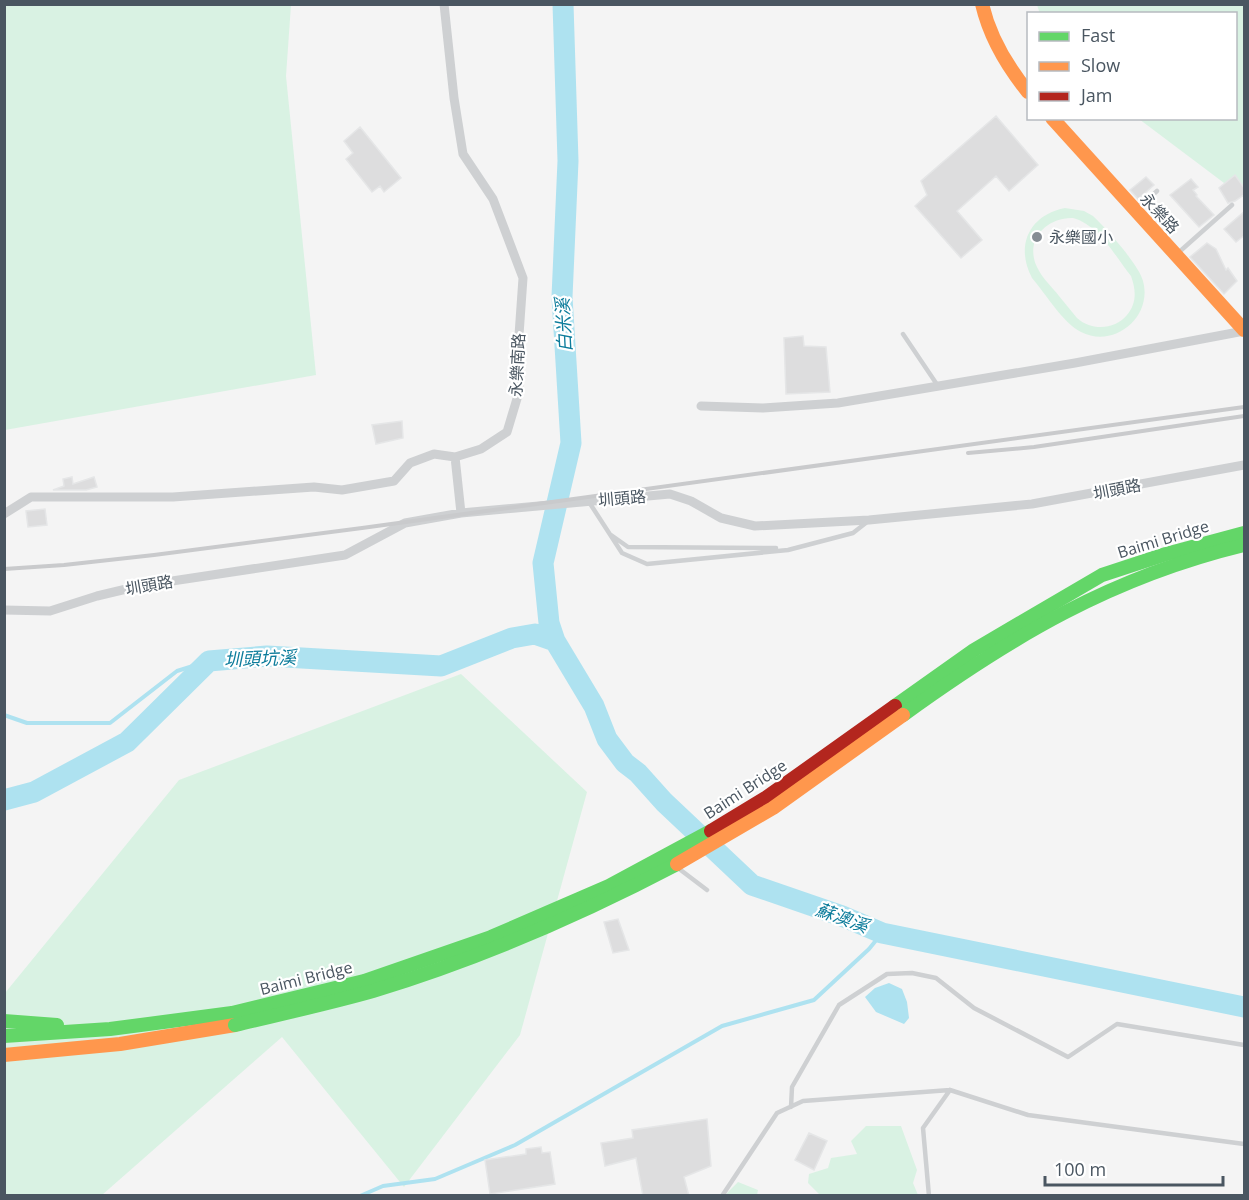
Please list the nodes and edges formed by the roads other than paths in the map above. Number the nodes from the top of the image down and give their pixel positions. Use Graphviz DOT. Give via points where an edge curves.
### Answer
graph roads {
  1 [pos="444,4"];
  2 [pos="982,4"];
  3 [pos="1027,90"];
  4 [pos="1054,120"];
  5 [pos="1157,191"];
  6 [pos="1232,205"];
  7 [pos="1135,211"];
  8 [pos="1176,255"];
  9 [pos="1245,330"];
  10 [pos="903,334"];
  11 [pos="938,386"];
  12 [pos="701,406"];
  13 [pos="455,457"];
  14 [pos="1245,465"];
  15 [pos="589,502"];
  16 [pos="461,513"];
  17 [pos="4,514"];
  18 [pos="869,520"];
  19 [pos="1245,533"];
  20 [pos="608,534"];
  21 [pos="1245,545"];
  22 [pos="788,550"];
  23 [pos="4,610"];
  24 [pos="671,861"];
  25 [pos="707,890"];
  26 [pos="234,1019"];
  27 [pos="4,1022"];
  28 [pos="111,1029"];
  29 [pos="4,1036"];
  30 [pos="1245,1045"];
  31 [pos="4,1055"];
  32 [pos="950,1090"];
  33 [pos="790,1107"];
  34 [pos="1245,1144"];
  35 [pos="722,1196"];
  36 [pos="929,1196"];
  1 -- 13 [label="street, 永樂南路" via="463,154 493,198 523,278 519,392 507,432 481,449"];
  2 -- 3 [label="main road" via="997,50"];
  4 -- 7 [label="main road, 永樂路"];
  5 -- 7 [label="lane"];
  6 -- 8 [label="lane"];
  7 -- 8 [label="main road, 永樂路"];
  8 -- 9 [label="main road, 永樂路"];
  9 -- 11 [label="street"];
  10 -- 11 [label="lane"];
  11 -- 12 [label="street" via="838,403 762,408"];
  13 -- 16 [label="street"];
  13 -- 17 [label="street, 永樂南路" via="434,454 411,463 394,481 342,490 314,487 174,497 32,497"];
  14 -- 18 [label="street, 圳頭路" via="1032,504"];
  15 -- 20 [label="lane"];
  16 -- 18 [label="street, 圳頭路" via="670,494 721,518 754,526"];
  16 -- 23 [label="street, 圳頭路" via="405,523 345,555 139,586 50,611"];
  18 -- 22 [label="lane" via="853,532"];
  19 -- 24 [label="main road, Baimi Bridge" via="1101,575 1043,608 974,650"];
  20 -- 22 [label="lane" via="628,547"];
  20 -- 22 [label="lane" via="621,553 647,564"];
  21 -- 24 [label="main road, Baimi Bridge, bridge" via="1173,564 1050,618 981,660 773,808"];
  24 -- 25 [label="lane"];
  24 -- 26 [label="main road, Baimi Bridge, bridge" via="598,904 462,960 320,1005"];
  26 -- 28 [label="main road"];
  26 -- 31 [label="main road" via="187,1035"];
  27 -- 28 [label="main road"];
  28 -- 29 [label="main road"];
  30 -- 33 [label="lane" via="1117,1024 1068,1057 974,1008 936,978 912,973 887,974 839,1005 792,1087"];
  32 -- 33 [label="lane" via="803,1101"];
  32 -- 34 [label="lane" via="1028,1115"];
  32 -- 36 [label="lane" via="923,1128"];
  33 -- 35 [label="lane" via="777,1113"];
}
